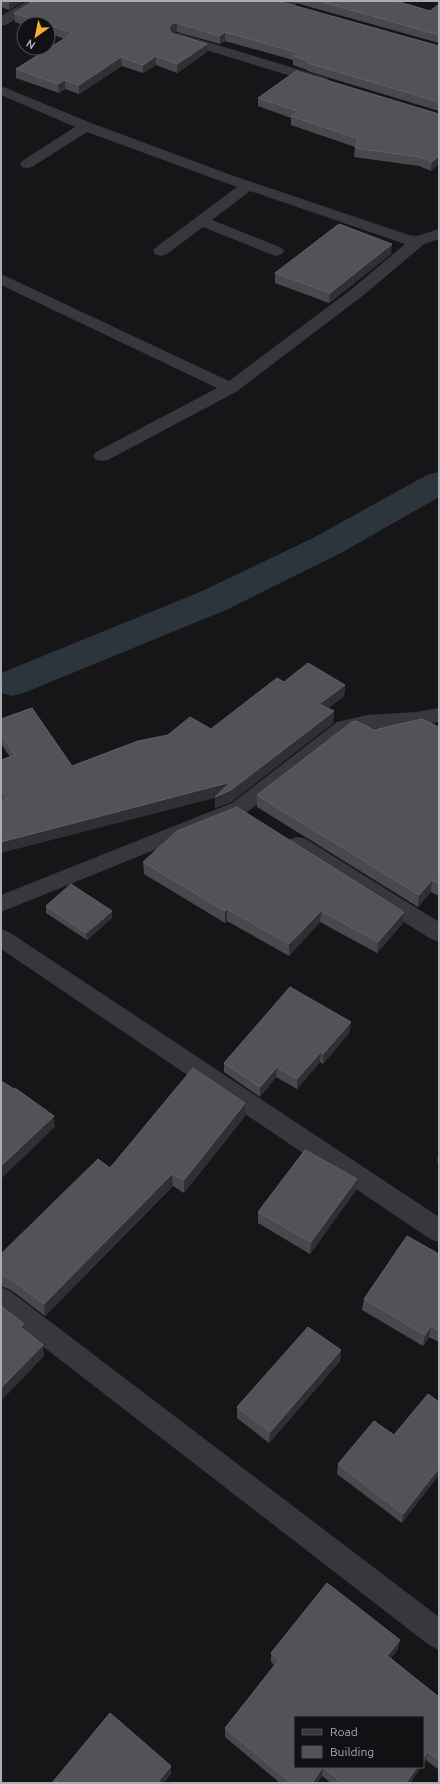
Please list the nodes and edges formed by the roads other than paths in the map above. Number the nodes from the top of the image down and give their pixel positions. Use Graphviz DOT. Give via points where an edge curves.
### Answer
graph roads {
  1 [pos="36,1"];
  2 [pos="1,22"];
  3 [pos="177,37"];
  4 [pos="333,84"];
  5 [pos="5,96"];
  6 [pos="86,126"];
  7 [pos="27,164"];
  8 [pos="248,186"];
  9 [pos="201,221"];
  10 [pos="439,234"];
  11 [pos="418,241"];
  12 [pos="161,251"];
  13 [pos="276,251"];
  14 [pos="1,279"];
  15 [pos="230,388"];
  16 [pos="102,456"];
  17 [pos="439,714"];
  18 [pos="416,719"];
  19 [pos="439,732"];
  20 [pos="239,808"];
  21 [pos="259,821"];
  22 [pos="279,833"];
  23 [pos="1,904"];
  24 [pos="439,933"];
  25 [pos="1,938"];
  26 [pos="439,1231"];
  27 [pos="1,1299"];
  28 [pos="439,1635"];
  1 -- 2 [label="street"];
  3 -- 4 [label="street"];
  5 -- 6 [label="street"];
  6 -- 7 [label="street"];
  6 -- 8 [label="street"];
  8 -- 9 [label="street"];
  8 -- 11 [label="street"];
  9 -- 12 [label="street"];
  9 -- 13 [label="street"];
  10 -- 11 [label="street"];
  11 -- 15 [label="street" via="358,291"];
  14 -- 15 [label="street"];
  15 -- 16 [label="street"];
  17 -- 18 [label="street"];
  18 -- 19 [label="street"];
  18 -- 20 [label="street" via="367,722 344,727"];
  20 -- 21 [label="street"];
  20 -- 23 [label="street"];
  22 -- 24 [label="street"];
  25 -- 26 [label="street"];
  27 -- 28 [label="street"];
}
